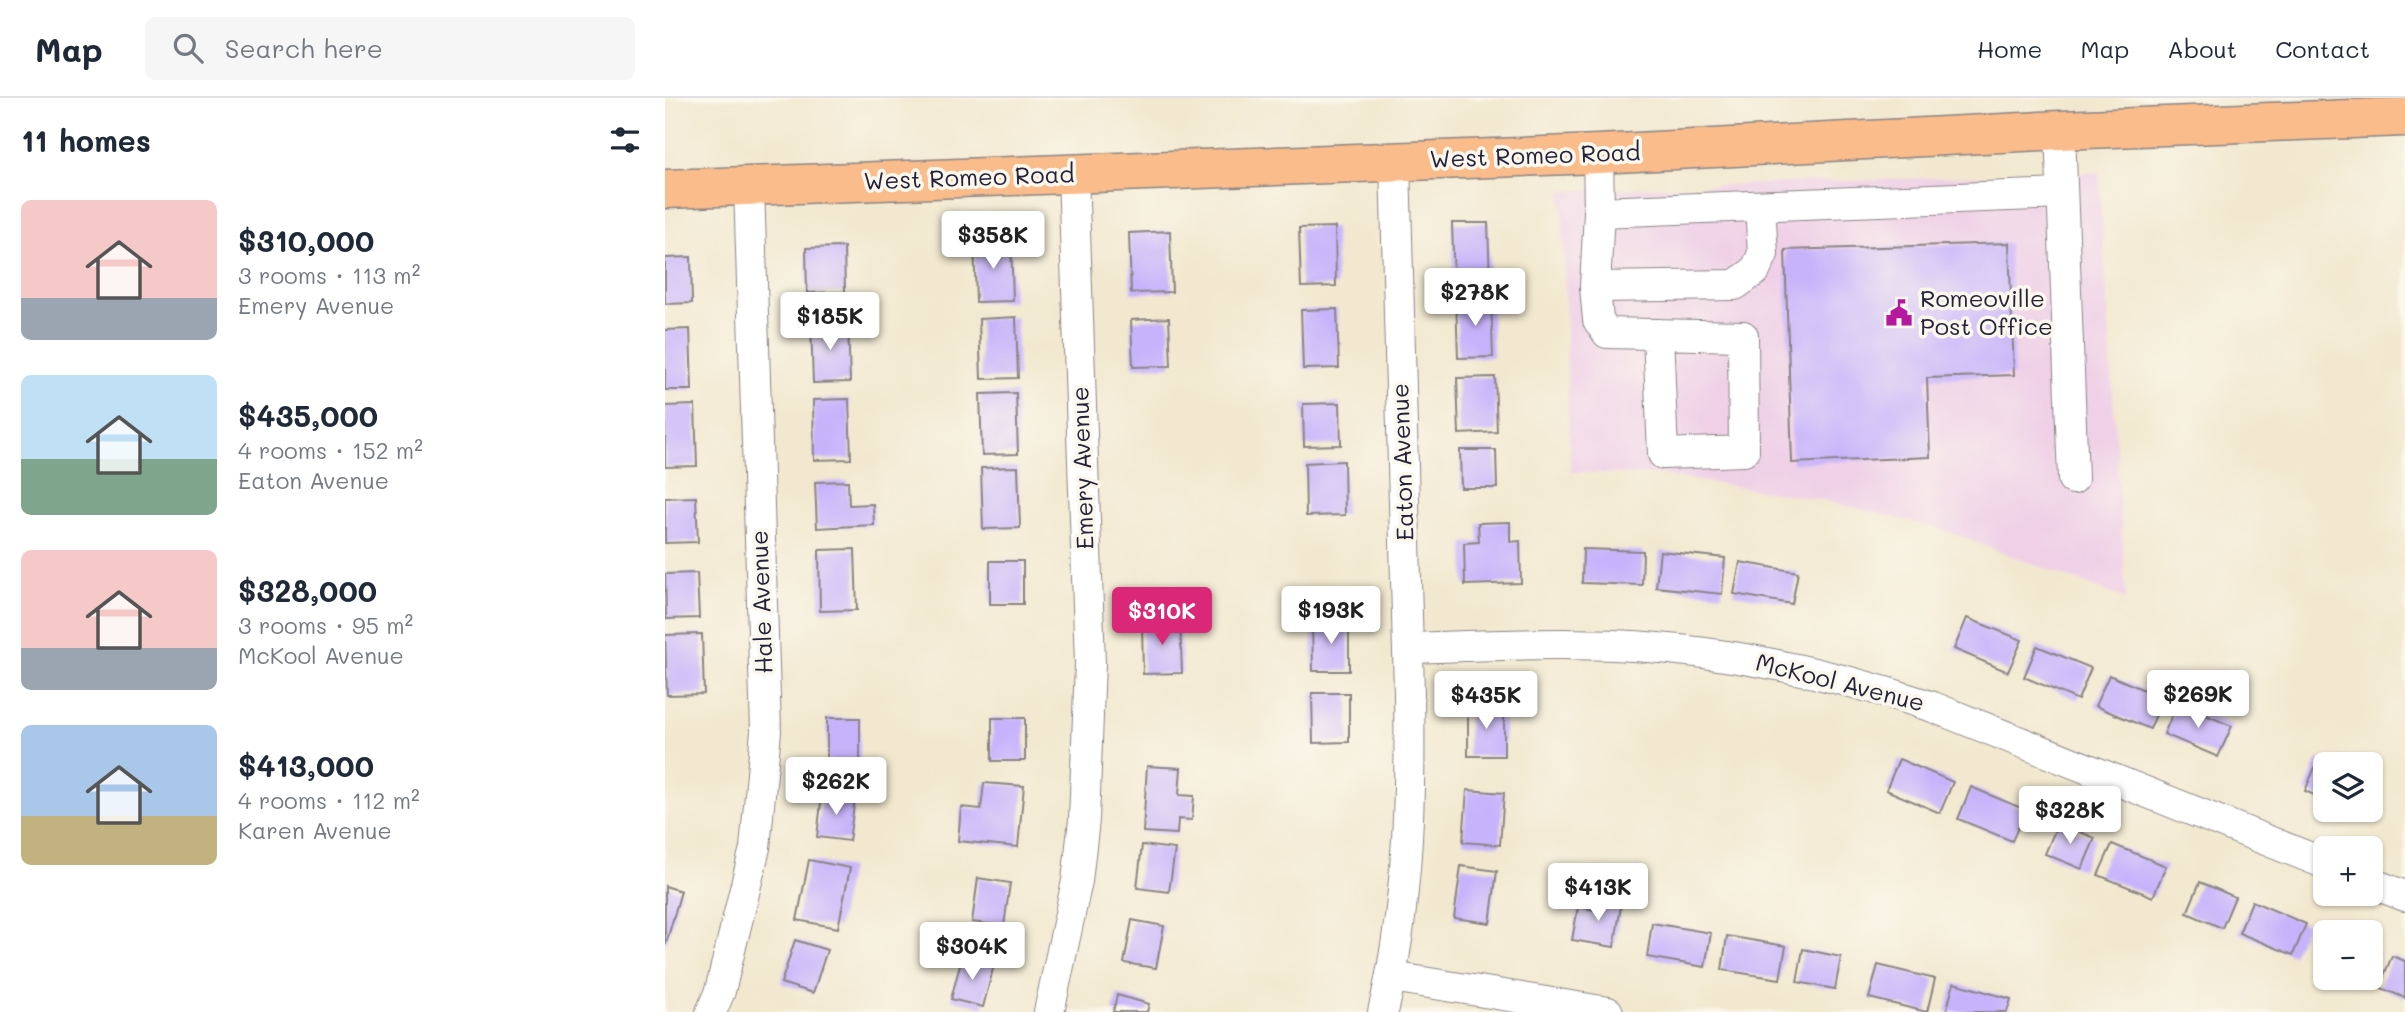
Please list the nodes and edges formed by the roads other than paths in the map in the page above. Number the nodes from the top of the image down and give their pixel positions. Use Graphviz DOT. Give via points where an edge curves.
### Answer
graph roads {
  1 [pos="2405,117"];
  2 [pos="2060,130"];
  3 [pos="1598,154"];
  4 [pos="1395,162"];
  5 [pos="1073,174"];
  6 [pos="749,186"];
  7 [pos="665,189"];
  8 [pos="2061,194"];
  9 [pos="1760,206"];
  10 [pos="1598,212"];
  11 [pos="1595,287"];
  12 [pos="1658,334"];
  13 [pos="2073,479"];
  14 [pos="1408,648"];
  15 [pos="2313,859"];
  16 [pos="2383,888"];
  17 [pos="2405,896"];
  18 [pos="1392,977"];
  19 [pos="711,1012"];
  20 [pos="1049,1012"];
  21 [pos="1383,1012"];
  22 [pos="1608,1012"];
  1 -- 2 [label="main road, West Romeo Road"];
  2 -- 3 [label="main road, West Romeo Road"];
  2 -- 8 [label="street"];
  3 -- 4 [label="main road, West Romeo Road"];
  3 -- 10 [label="street"];
  4 -- 5 [label="main road, West Romeo Road"];
  4 -- 14 [label="street, Eaton Avenue"];
  5 -- 6 [label="main road, West Romeo Road"];
  5 -- 20 [label="street, Emery Avenue" via="1090,663 1083,832"];
  6 -- 7 [label="main road, West Romeo Road"];
  6 -- 19 [label="street, Hale Avenue" via="766,731 755,848"];
  8 -- 9 [label="street"];
  8 -- 13 [label="street"];
  9 -- 10 [label="street"];
  9 -- 11 [label="street" via="1763,254 1755,271 1735,285"];
  10 -- 11 [label="street"];
  11 -- 12 [label="street" via="1598,320 1607,333"];
  12 -- 12 [label="street" via="1743,336 1744,451 1663,454"];
  14 -- 15 [label="street, McKool Avenue" via="1612,645 1677,649 1820,674 1933,707"];
  14 -- 18 [label="street, Eaton Avenue" via="1406,869"];
  16 -- 17 [label="street"];
  18 -- 21 [label="street, Eaton Avenue"];
  18 -- 22 [label="street"];
}
